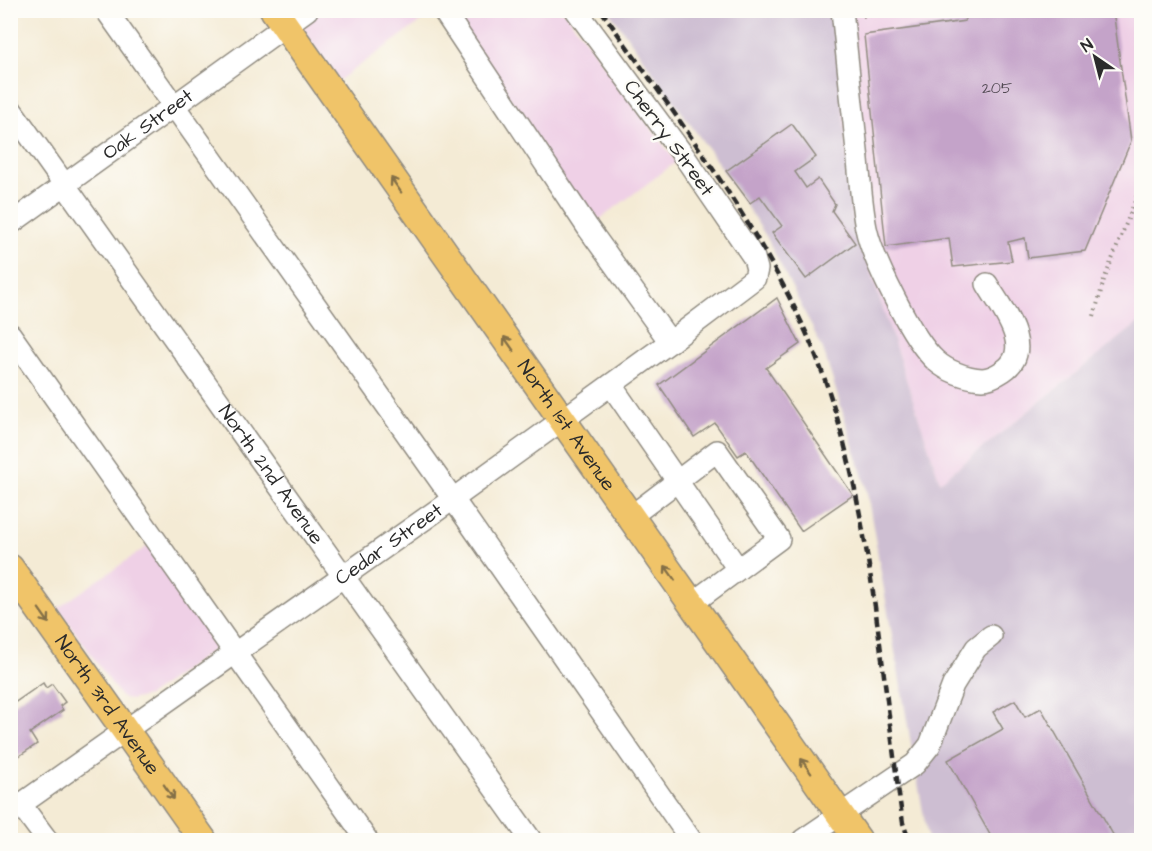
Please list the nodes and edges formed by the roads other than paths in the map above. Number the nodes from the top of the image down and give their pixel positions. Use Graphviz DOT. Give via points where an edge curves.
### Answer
graph roads {
  1 [pos="106,10"];
  2 [pos="307,10"];
  3 [pos="443,10"];
  4 [pos="576,10"];
  5 [pos="853,13"];
  6 [pos="279,18"];
  7 [pos="173,106"];
  8 [pos="10,108"];
  9 [pos="65,185"];
  10 [pos="10,224"];
  11 [pos="757,269"];
  12 [pos="987,284"];
  13 [pos="10,334"];
  14 [pos="670,342"];
  15 [pos="610,385"];
  16 [pos="563,420"];
  17 [pos="676,482"];
  18 [pos="453,499"];
  19 [pos="630,517"];
  20 [pos="10,568"];
  21 [pos="738,569"];
  22 [pos="344,575"];
  23 [pos="691,604"];
  24 [pos="991,636"];
  25 [pos="235,653"];
  26 [pos="125,730"];
  27 [pos="16,809"];
  28 [pos="840,814"];
  29 [pos="47,840"];
  30 [pos="203,840"];
  31 [pos="366,840"];
  32 [pos="531,840"];
  33 [pos="691,840"];
  34 [pos="803,840"];
  35 [pos="858,840"];
  1 -- 7 [label="street"];
  2 -- 6 [label="street, Oak Street"];
  3 -- 14 [label="street" via="588,228"];
  4 -- 11 [label="street, Cherry Street" via="684,156 754,258"];
  5 -- 12 [label="street" via="866,230 872,247 925,349 946,369 983,379 1012,365 1017,356 1015,333"];
  6 -- 7 [label="street, Oak Street"];
  16 -- 6 [label="main road, North 1st Avenue, one-way"];
  7 -- 9 [label="street, Oak Street"];
  7 -- 18 [label="street"];
  8 -- 9 [label="street, North 2nd Avenue"];
  9 -- 10 [label="street, Oak Street"];
  9 -- 22 [label="street, North 2nd Avenue"];
  11 -- 14 [label="street, Cedar Street" via="755,278 740,291"];
  13 -- 25 [label="street"];
  14 -- 15 [label="street, Cedar Street"];
  15 -- 16 [label="street, Cedar Street"];
  15 -- 17 [label="street"];
  16 -- 18 [label="street, Cedar Street"];
  16 -- 19 [label="main road, North 1st Avenue"];
  17 -- 19 [label="street"];
  17 -- 21 [label="street"];
  17 -- 21 [label="street" via="717,452 779,539"];
  18 -- 22 [label="street, Cedar Street"];
  18 -- 33 [label="street"];
  23 -- 19 [label="main road, North 1st Avenue, one-way"];
  20 -- 26 [label="main road, North 3rd Avenue, one-way"];
  21 -- 23 [label="street"];
  22 -- 25 [label="street, Cedar Street"];
  22 -- 32 [label="street, North 2nd Avenue"];
  28 -- 23 [label="main road, North 1st Avenue, one-way"];
  24 -- 28 [label="street" via="976,648 958,676 930,745 915,764"];
  25 -- 26 [label="street, Cedar Street"];
  25 -- 31 [label="street"];
  26 -- 27 [label="street, Cedar Street"];
  26 -- 30 [label="main road, North 3rd Avenue, one-way"];
  27 -- 29 [label="street"];
  28 -- 34 [label="street"];
  28 -- 35 [label="main road, North 1st Avenue"];
}
